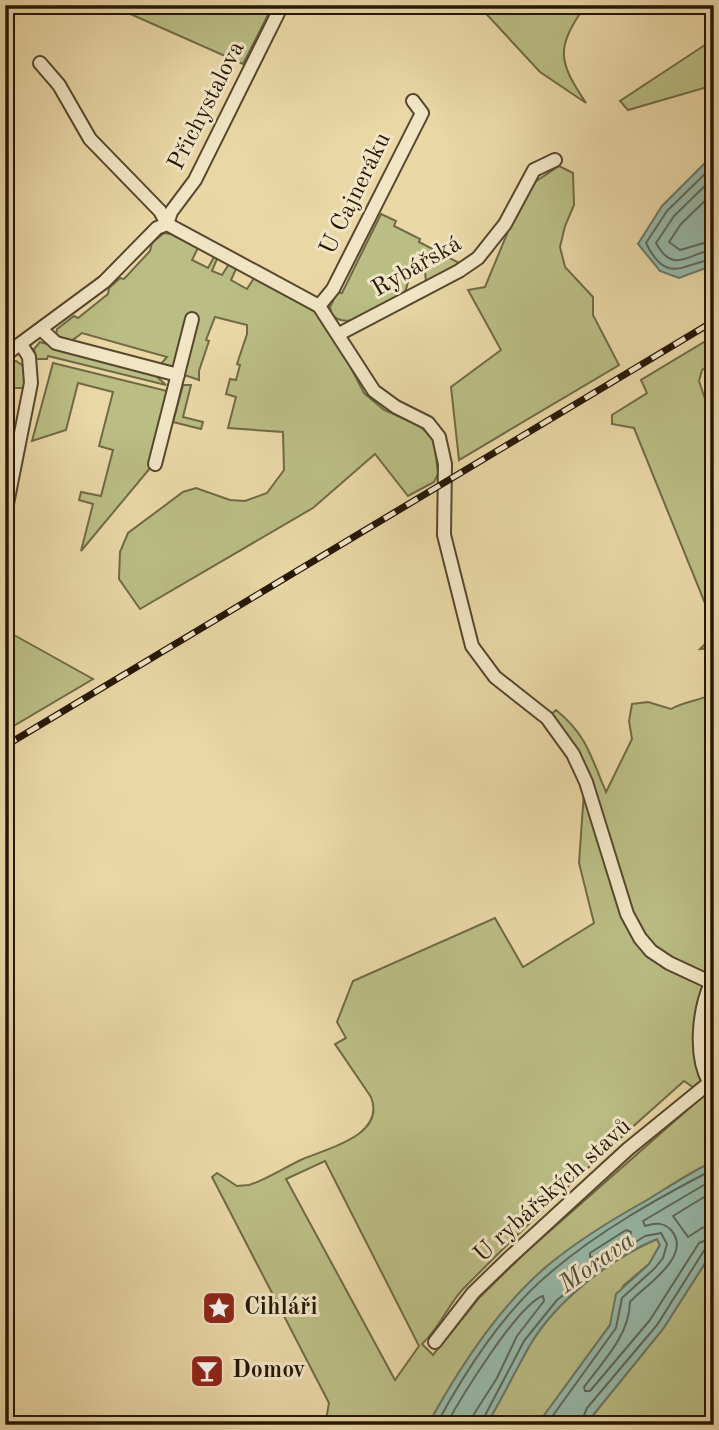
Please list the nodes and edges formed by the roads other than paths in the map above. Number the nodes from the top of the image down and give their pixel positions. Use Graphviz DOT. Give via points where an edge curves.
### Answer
graph roads {
  1 [pos="282,5"];
  2 [pos="40,63"];
  3 [pos="413,101"];
  4 [pos="555,160"];
  5 [pos="167,225"];
  6 [pos="319,306"];
  7 [pos="192,320"];
  8 [pos="42,330"];
  9 [pos="340,334"];
  10 [pos="22,345"];
  11 [pos="5,355"];
  12 [pos="178,375"];
  13 [pos="156,464"];
  14 [pos="5,514"];
  15 [pos="712,984"];
  16 [pos="712,1080"];
  17 [pos="435,1342"];
  1 -- 5 [label="street, Přichystalova"];
  2 -- 5 [label="street, Přichystalova" via="59,85 90,139 160,211"];
  3 -- 6 [label="street, U Cajneráku" via="422,113 333,289"];
  4 -- 9 [label="street, Rybářská" via="534,170 505,224 478,258"];
  5 -- 6 [label="street"];
  5 -- 8 [label="street, Přichystalova" via="157,228 109,277"];
  6 -- 9 [label="street, U rybářských stavů"];
  7 -- 12 [label="street"];
  8 -- 10 [label="street, Přichystalova"];
  8 -- 12 [label="street" via="56,343"];
  9 -- 15 [label="street, U rybářských stavů" via="374,391 428,423 442,442 444,535 477,657 547,718 573,754 627,914 640,938 660,957"];
  10 -- 11 [label="street, Přichystalova"];
  10 -- 14 [label="street" via="29,357 31,383"];
  12 -- 13 [label="street"];
  15 -- 16 [label="street, U rybářských stavů" via="703,1006 701,1035 704,1066"];
  16 -- 17 [label="street, U rybářských stavů" via="628,1149 507,1260 473,1293"];
}
